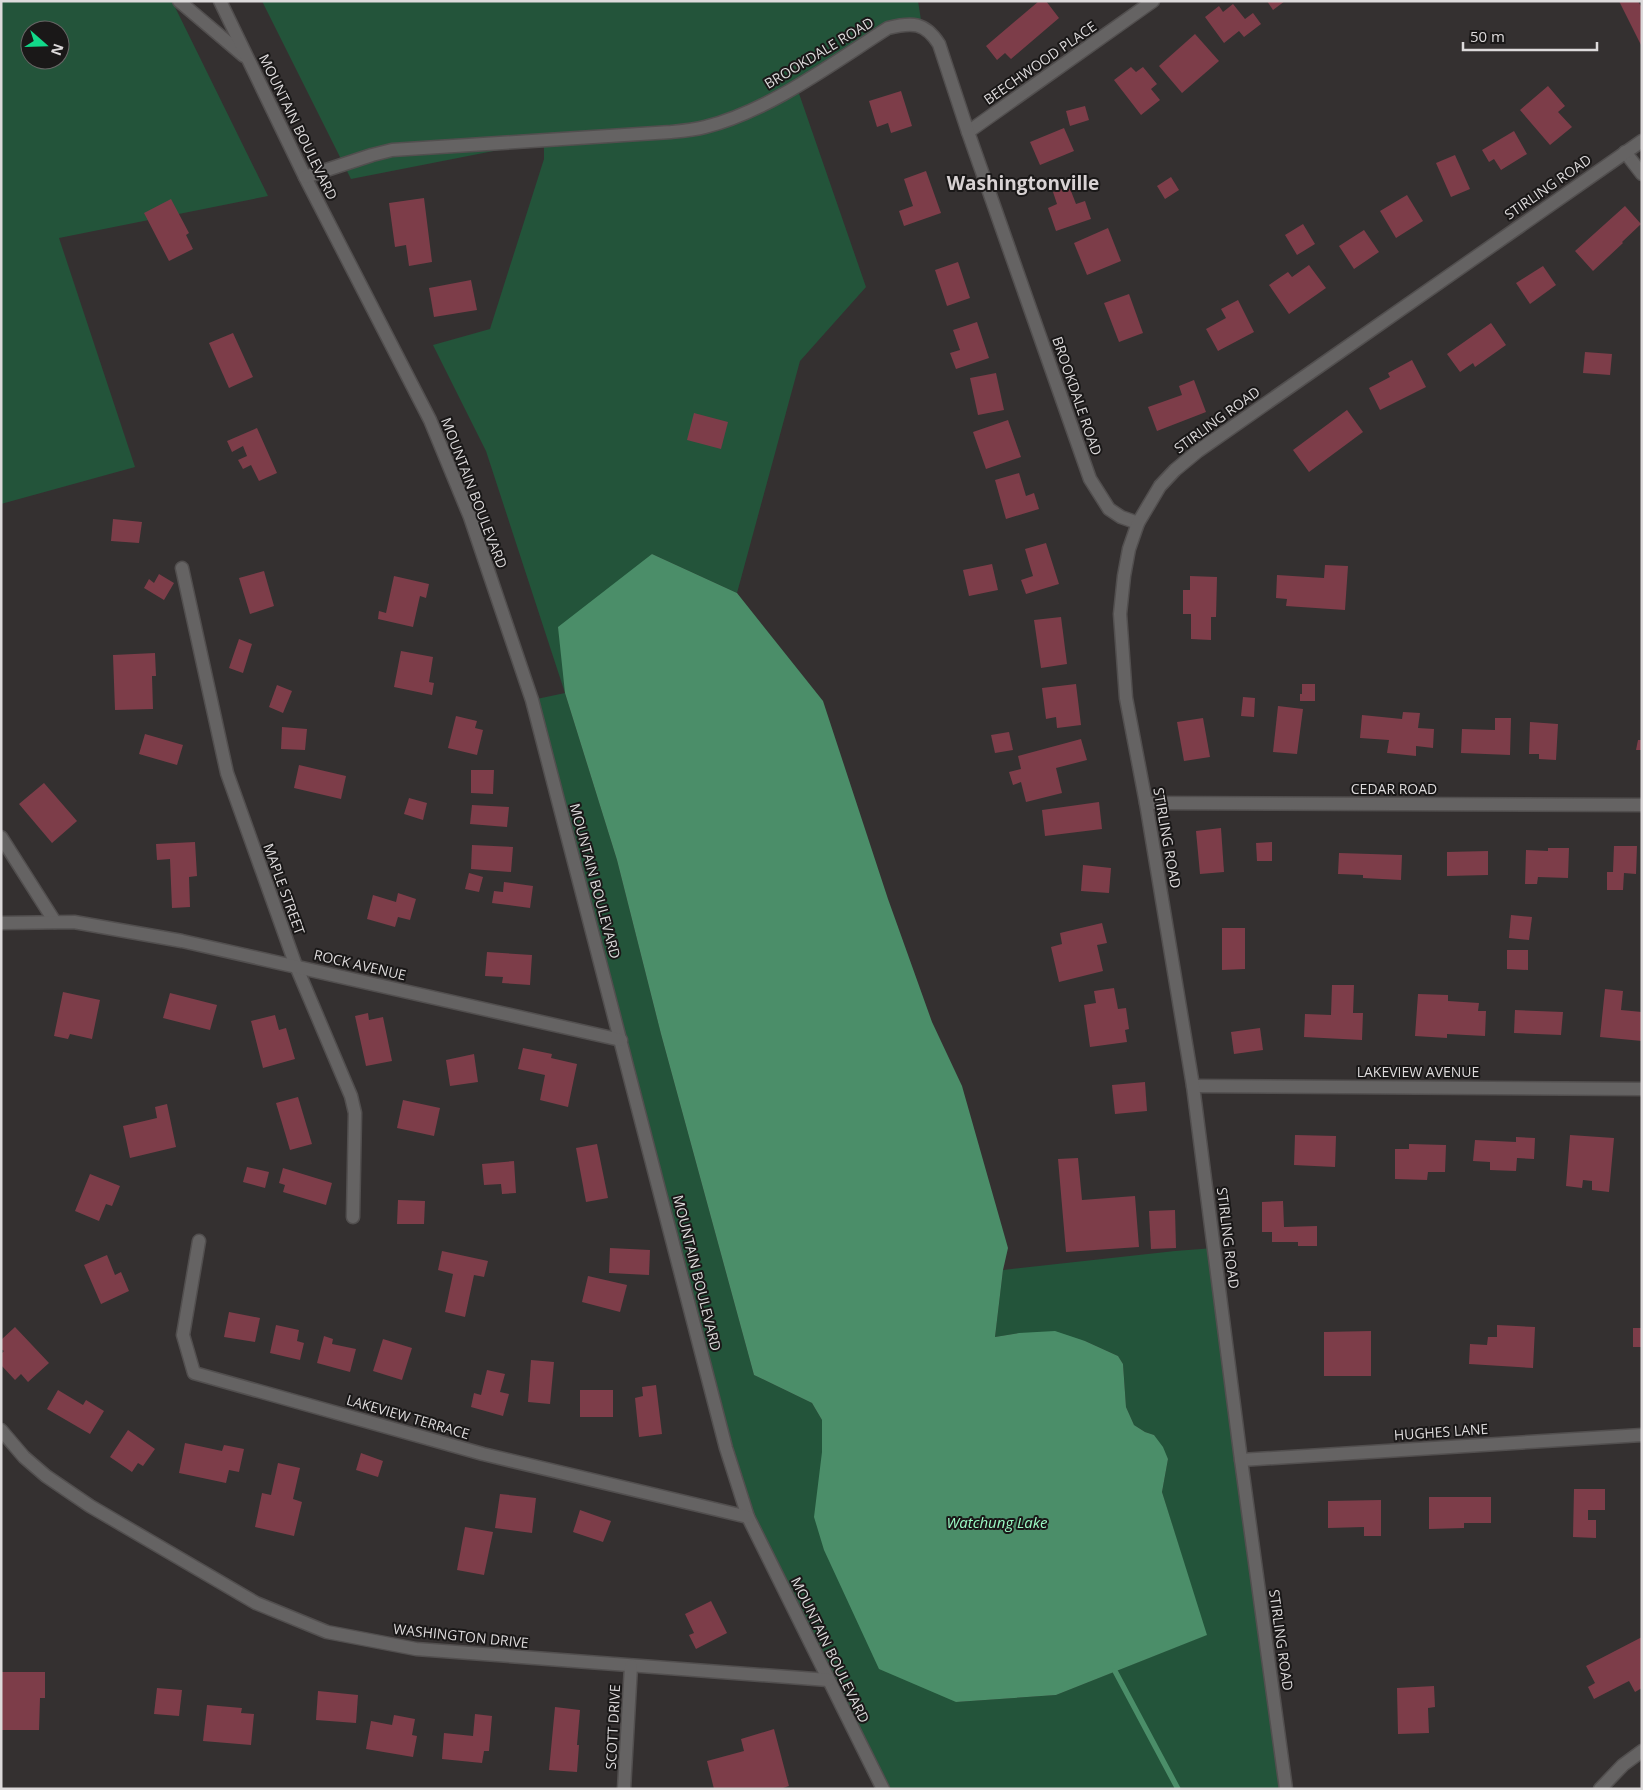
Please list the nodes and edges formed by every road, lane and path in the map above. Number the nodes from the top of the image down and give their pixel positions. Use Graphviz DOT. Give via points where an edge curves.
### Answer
graph roads {
  1 [pos="179,1"];
  2 [pos="220,1"];
  3 [pos="1153,1"];
  4 [pos="248,59"];
  5 [pos="968,132"];
  6 [pos="1642,141"];
  7 [pos="1625,152"];
  8 [pos="1642,174"];
  9 [pos="305,177"];
  10 [pos="1138,523"];
  11 [pos="182,568"];
  12 [pos="1146,803"];
  13 [pos="1642,805"];
  14 [pos="1,837"];
  15 [pos="55,922"];
  16 [pos="1,923"];
  17 [pos="296,966"];
  18 [pos="621,1040"];
  19 [pos="1193,1086"];
  20 [pos="1642,1089"];
  21 [pos="352,1217"];
  22 [pos="199,1241"];
  23 [pos="1,1430"];
  24 [pos="1642,1435"];
  25 [pos="1241,1460"];
  26 [pos="748,1517"];
  27 [pos="631,1666"];
  28 [pos="828,1680"];
  29 [pos="1642,1751"];
  30 [pos="624,1789"];
  31 [pos="883,1789"];
  32 [pos="1286,1789"];
  33 [pos="1600,1789"];
  1 -- 4 [label="street"];
  2 -- 4 [label="street, MOUNTAIN BOULEVARD"];
  3 -- 5 [label="street, BEECHWOOD PLACE"];
  4 -- 9 [label="street, MOUNTAIN BOULEVARD"];
  5 -- 9 [label="street, BROOKDALE ROAD" via="939,44 932,32 920,25 906,24 888,28 758,107 705,127 392,150"];
  5 -- 10 [label="street, BROOKDALE ROAD" via="1090,479 1109,510"];
  6 -- 7 [label="street, STIRLING ROAD"];
  7 -- 8 [label="street"];
  7 -- 10 [label="street, STIRLING ROAD" via="1198,451 1160,486"];
  9 -- 18 [label="street, MOUNTAIN BOULEVARD" via="430,420 470,517 532,700"];
  10 -- 12 [label="street, STIRLING ROAD" via="1128,549 1120,614 1126,698"];
  11 -- 17 [label="street, MAPLE STREET" via="227,773"];
  12 -- 13 [label="street, CEDAR ROAD"];
  12 -- 19 [label="street, STIRLING ROAD"];
  14 -- 15 [label="street"];
  15 -- 16 [label="street, ROCK AVENUE"];
  15 -- 17 [label="street, ROCK AVENUE" via="74,922 182,941"];
  17 -- 18 [label="street, ROCK AVENUE"];
  17 -- 21 [label="street, MAPLE STREET" via="351,1096 355,1114"];
  18 -- 26 [label="street, MOUNTAIN BOULEVARD" via="726,1448"];
  19 -- 20 [label="street, LAKEVIEW AVENUE"];
  19 -- 25 [label="street, STIRLING ROAD"];
  22 -- 26 [label="street, LAKEVIEW TERRACE" via="182,1334 194,1373 483,1454"];
  23 -- 27 [label="street, WASHINGTON DRIVE" via="46,1476 90,1506 256,1603 327,1632 416,1649"];
  24 -- 25 [label="street, HUGHES LANE"];
  25 -- 32 [label="street, STIRLING ROAD"];
  26 -- 28 [label="street, MOUNTAIN BOULEVARD"];
  27 -- 28 [label="street, WASHINGTON DRIVE"];
  27 -- 30 [label="street, SCOTT DRIVE"];
  28 -- 31 [label="street, MOUNTAIN BOULEVARD"];
  29 -- 33 [label="street"];
}
